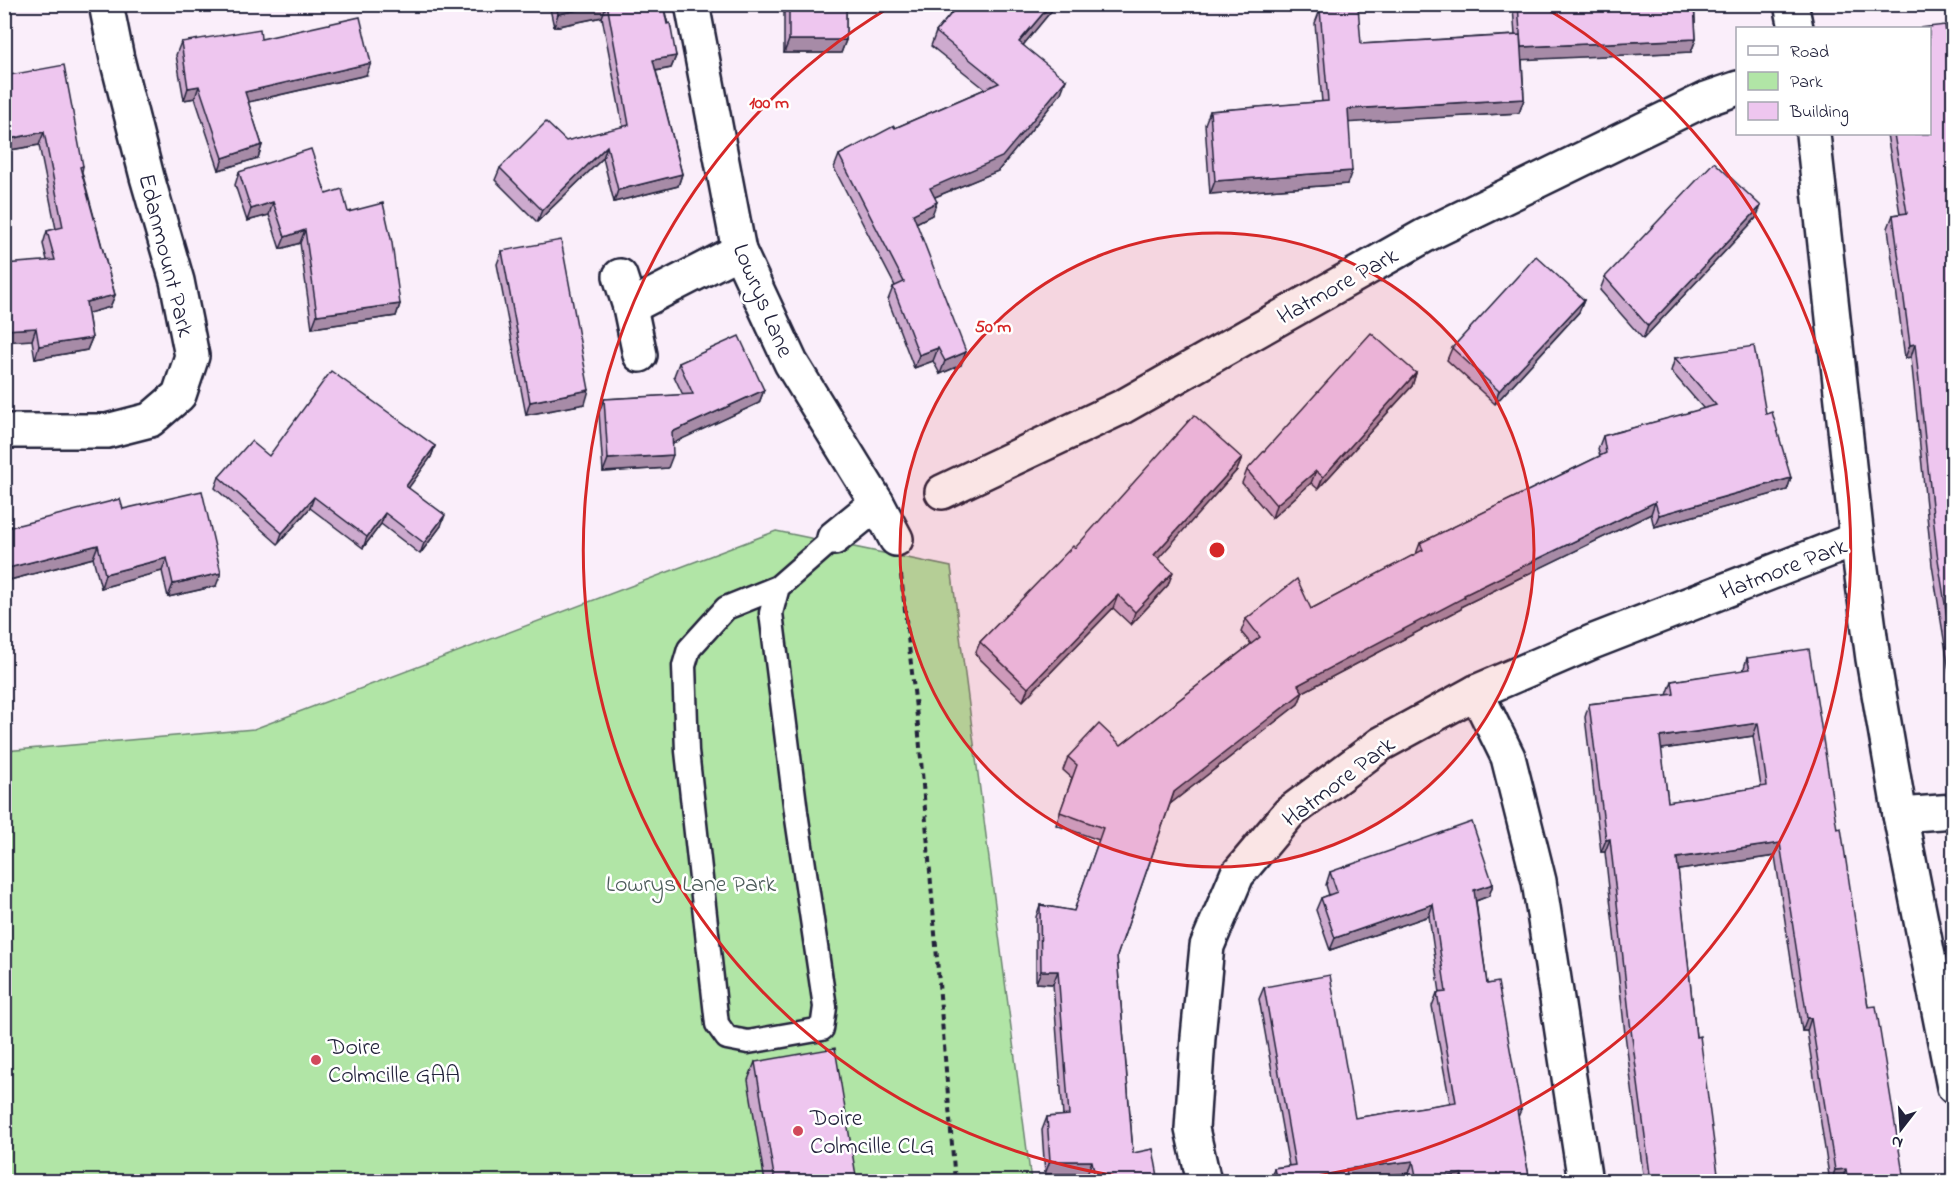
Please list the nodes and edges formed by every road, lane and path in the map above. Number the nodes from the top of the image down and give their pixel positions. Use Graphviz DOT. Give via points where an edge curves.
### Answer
graph roads {
  1 [pos="106,4"];
  2 [pos="692,4"];
  3 [pos="1791,4"];
  4 [pos="1796,27"];
  5 [pos="1736,88"];
  6 [pos="1814,135"];
  7 [pos="739,251"];
  8 [pos="620,276"];
  9 [pos="630,307"];
  10 [pos="640,356"];
  11 [pos="4,430"];
  12 [pos="942,492"];
  13 [pos="877,503"];
  14 [pos="834,538"];
  15 [pos="896,539"];
  16 [pos="1857,539"];
  17 [pos="778,587"];
  18 [pos="1476,692"];
  19 [pos="1953,811"];
  20 [pos="1900,815"];
  21 [pos="1953,1087"];
  22 [pos="955,1182"];
  23 [pos="1204,1182"];
  24 [pos="1585,1182"];
  1 -- 11 [label="street, Edanmount Park" via="147,177 177,281 192,356 178,395 150,420 107,431"];
  2 -- 7 [label="street, Lowrys Lane"];
  3 -- 4 [label="street"];
  5 -- 12 [label="street, Hatmore Park" via="1706,99 1424,236 1124,405"];
  6 -- 16 [label="street, Hatmore Park"];
  7 -- 9 [label="street"];
  7 -- 13 [label="street, Lowrys Lane" via="791,363"];
  8 -- 9 [label="street"];
  9 -- 10 [label="street"];
  13 -- 14 [label="street"];
  13 -- 15 [label="street, Lowrys Lane"];
  14 -- 17 [label="lane"];
  15 -- 22 [label="path" via="919,735"];
  16 -- 18 [label="street, Hatmore Park" via="1592,642"];
  16 -- 20 [label="street, Hatmore Park"];
  17 -- 17 [label="lane" via="771,613 825,1007 822,1029 748,1042 727,1038 717,1024 687,751 684,666 689,648 726,608"];
  18 -- 23 [label="street, Hatmore Park" via="1381,744 1289,813 1236,875 1207,946 1192,1129"];
  18 -- 24 [label="street" via="1508,757 1539,881"];
  19 -- 20 [label="street"];
  20 -- 21 [label="street, Hatmore Park"];
}
